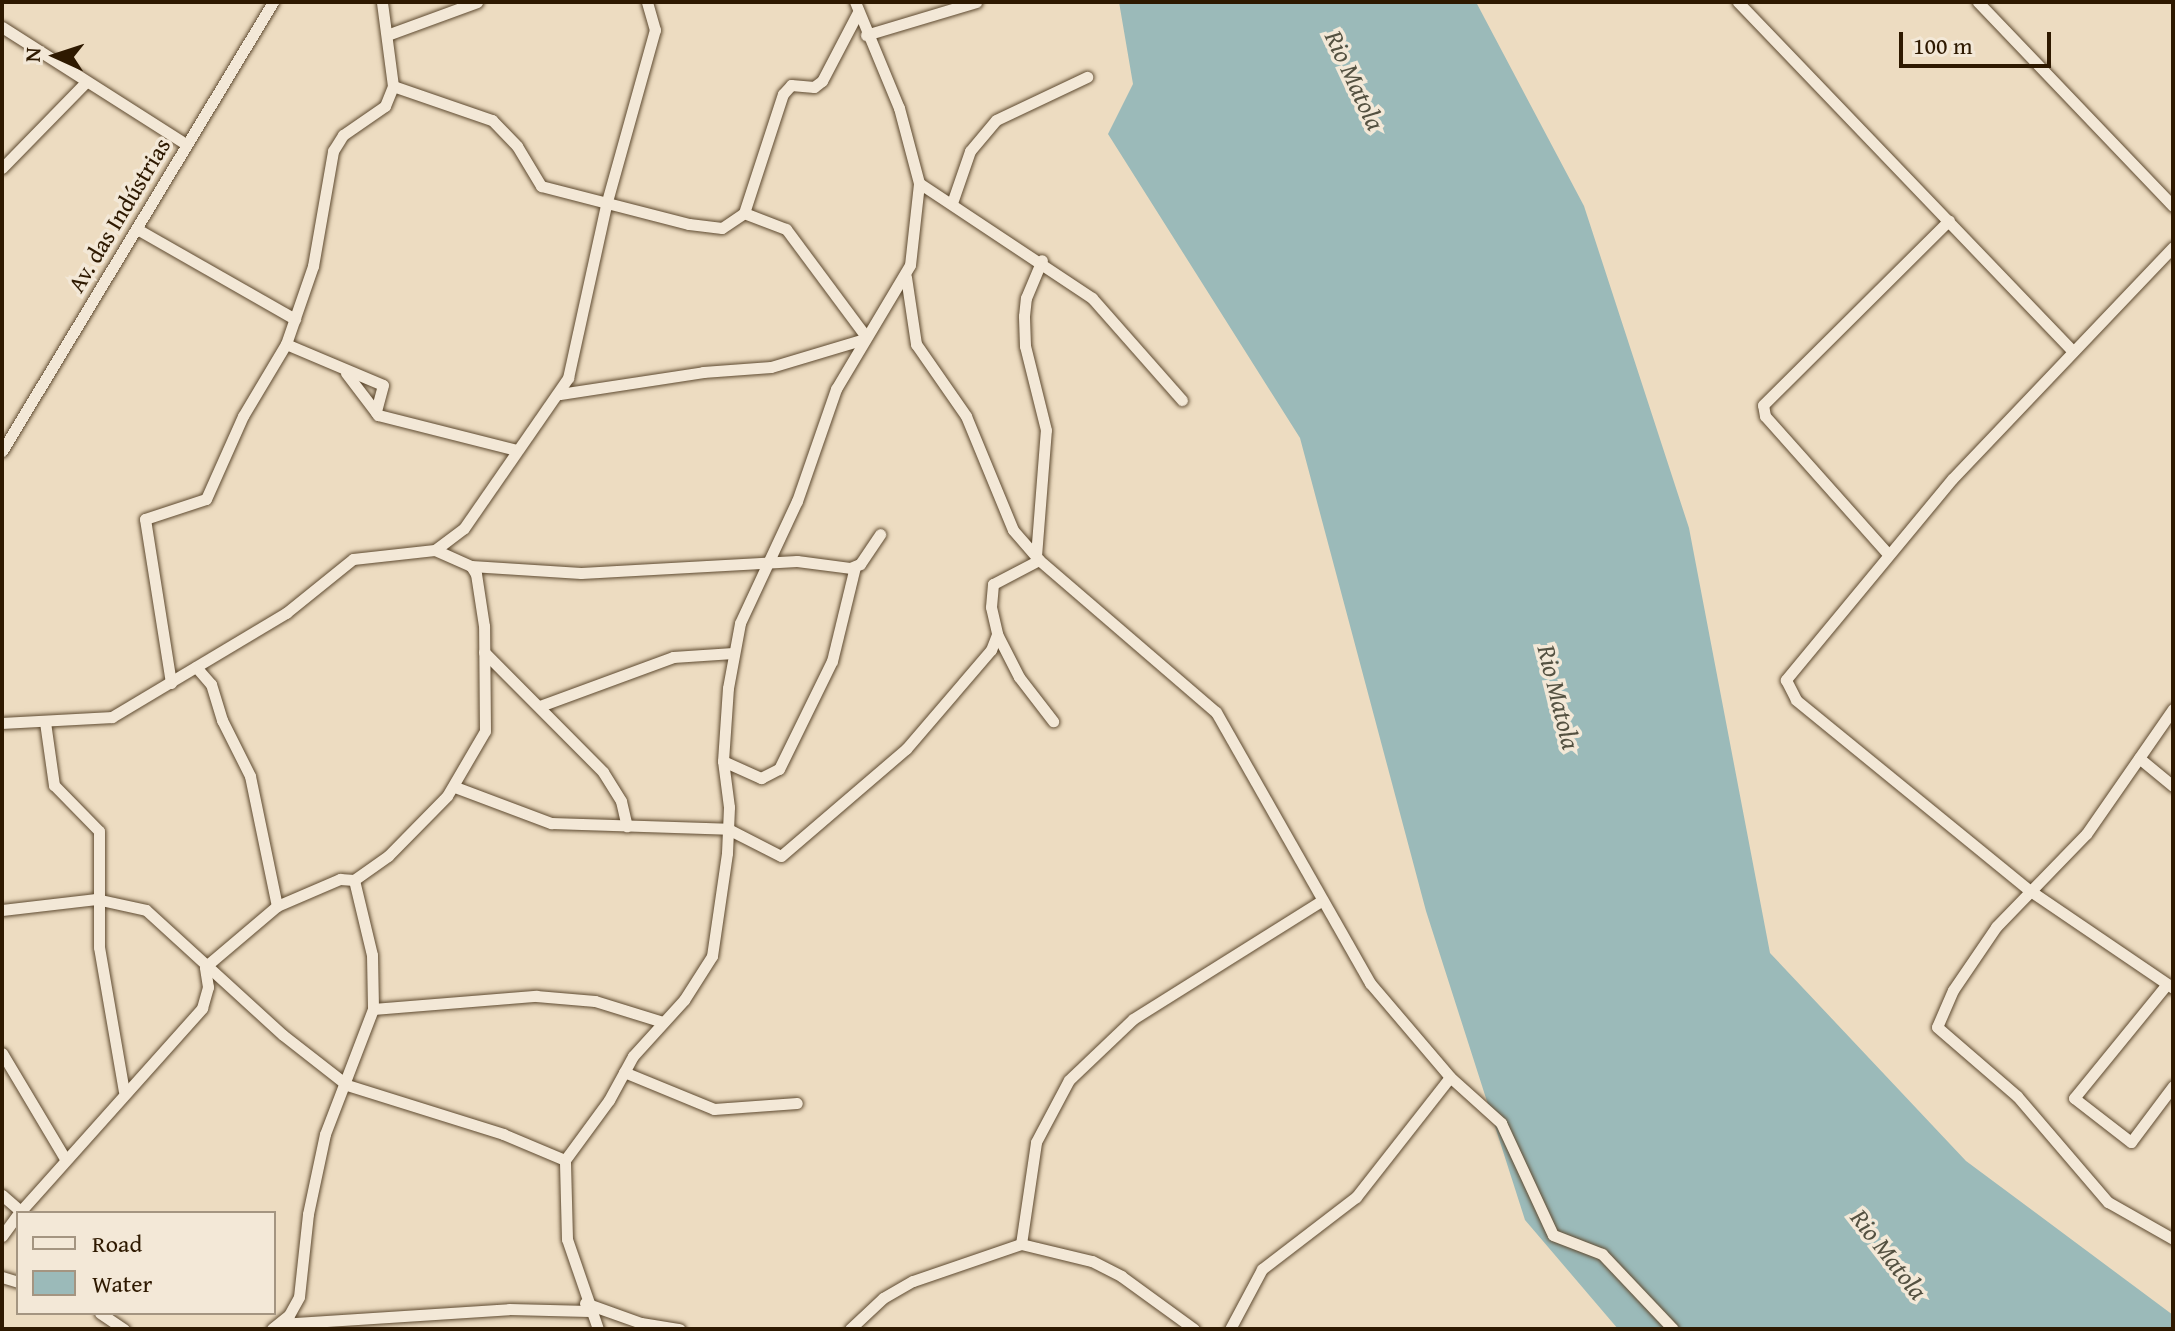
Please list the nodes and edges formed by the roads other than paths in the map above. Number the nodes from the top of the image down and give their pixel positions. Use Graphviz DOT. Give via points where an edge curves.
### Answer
graph roads {
  1 [pos="273,2"];
  2 [pos="382,2"];
  3 [pos="477,2"];
  4 [pos="647,2"];
  5 [pos="1738,2"];
  6 [pos="1978,2"];
  7 [pos="968,4"];
  8 [pos="856,7"];
  9 [pos="2,27"];
  10 [pos="387,35"];
  11 [pos="866,35"];
  12 [pos="1087,77"];
  13 [pos="85,83"];
  14 [pos="393,86"];
  15 [pos="187,145"];
  16 [pos="2,168"];
  17 [pos="919,183"];
  18 [pos="952,203"];
  19 [pos="606,205"];
  20 [pos="2173,206"];
  21 [pos="744,213"];
  22 [pos="1949,220"];
  23 [pos="137,229"];
  24 [pos="2173,247"];
  25 [pos="1042,260"];
  26 [pos="906,277"];
  27 [pos="295,319"];
  28 [pos="862,337"];
  29 [pos="286,344"];
  30 [pos="2073,351"];
  31 [pos="346,373"];
  32 [pos="560,394"];
  33 [pos="1182,400"];
  34 [pos="376,412"];
  35 [pos="516,450"];
  36 [pos="2,451"];
  37 [pos="880,534"];
  38 [pos="435,550"];
  39 [pos="1888,554"];
  40 [pos="1037,558"];
  41 [pos="471,566"];
  42 [pos="763,566"];
  43 [pos="855,567"];
  44 [pos="997,634"];
  45 [pos="484,652"];
  46 [pos="733,653"];
  47 [pos="196,667"];
  48 [pos="171,683"];
  49 [pos="540,706"];
  50 [pos="2173,709"];
  51 [pos="1053,721"];
  52 [pos="45,722"];
  53 [pos="2,723"];
  54 [pos="2139,758"];
  55 [pos="723,761"];
  56 [pos="2173,786"];
  57 [pos="455,787"];
  58 [pos="627,826"];
  59 [pos="728,829"];
  60 [pos="354,880"];
  61 [pos="2029,890"];
  62 [pos="96,899"];
  63 [pos="1321,901"];
  64 [pos="277,906"];
  65 [pos="2,910"];
  66 [pos="205,967"];
  67 [pos="2170,986"];
  68 [pos="373,1009"];
  69 [pos="663,1022"];
  70 [pos="2,1053"];
  71 [pos="624,1072"];
  72 [pos="1450,1077"];
  73 [pos="347,1085"];
  74 [pos="2173,1086"];
  75 [pos="124,1091"];
  76 [pos="797,1103"];
  77 [pos="64,1157"];
  78 [pos="565,1160"];
  79 [pos="2,1195"];
  80 [pos="18,1211"];
  81 [pos="22,1211"];
  82 [pos="16,1218"];
  83 [pos="2,1236"];
  84 [pos="2173,1239"];
  85 [pos="1021,1244"];
  86 [pos="587,1307"];
  87 [pos="294,1308"];
  88 [pos="104,1315"];
  89 [pos="302,1323"];
  90 [pos="276,1327"];
  91 [pos="124,1329"];
  92 [pos="598,1329"];
  93 [pos="680,1329"];
  94 [pos="850,1329"];
  95 [pos="1194,1329"];
  96 [pos="1230,1329"];
  97 [pos="1673,1329"];
  1 -- 15 [label="street, Av. das Indústrias"];
  2 -- 10 [label="street"];
  3 -- 10 [label="street"];
  4 -- 19 [label="street" via="655,30"];
  5 -- 22 [label="street"];
  6 -- 20 [label="street"];
  7 -- 11 [label="street"];
  8 -- 11 [label="street"];
  8 -- 21 [label="street" via="822,81 814,87 791,85 783,94"];
  9 -- 13 [label="street"];
  10 -- 14 [label="street"];
  11 -- 17 [label="street" via="899,108"];
  12 -- 18 [label="street" via="996,120 970,151"];
  13 -- 15 [label="street"];
  13 -- 16 [label="street"];
  14 -- 19 [label="street" via="492,120 517,146 538,184"];
  14 -- 27 [label="street" via="385,106 343,135 333,151 313,266"];
  15 -- 23 [label="street, Av. das Indústrias"];
  17 -- 18 [label="street"];
  17 -- 26 [label="street"];
  18 -- 25 [label="street"];
  19 -- 21 [label="street" via="722,228"];
  19 -- 32 [label="street"];
  21 -- 28 [label="street" via="790,232"];
  22 -- 30 [label="street"];
  22 -- 39 [label="street" via="1763,405 1765,416"];
  23 -- 27 [label="street"];
  23 -- 36 [label="street, Av. das Indústrias"];
  24 -- 30 [label="street"];
  25 -- 33 [label="street" via="1099,304"];
  25 -- 40 [label="street" via="1024,316 1025,346 1046,430"];
  26 -- 28 [label="street"];
  26 -- 40 [label="street" via="916,344 966,416 1007,517"];
  27 -- 29 [label="street"];
  28 -- 32 [label="street" via="771,367"];
  28 -- 42 [label="street" via="836,389 797,501"];
  29 -- 31 [label="street"];
  29 -- 48 [label="street" via="243,416 206,499 145,519"];
  30 -- 39 [label="street"];
  31 -- 34 [label="street"];
  31 -- 34 [label="street" via="383,385"];
  32 -- 35 [label="street"];
  34 -- 35 [label="street"];
  35 -- 38 [label="street" via="464,528"];
  37 -- 43 [label="street"];
  38 -- 41 [label="street"];
  38 -- 47 [label="street" via="362,554 286,613"];
  39 -- 61 [label="street" via="1787,673 1788,689 1868,762"];
  40 -- 44 [label="street" via="993,584"];
  40 -- 63 [label="street" via="1216,712"];
  41 -- 42 [label="street" via="581,573"];
  41 -- 45 [label="street" via="480,591"];
  42 -- 43 [label="street" via="797,561"];
  42 -- 46 [label="street"];
  43 -- 55 [label="street" via="832,661 779,769 761,778"];
  44 -- 51 [label="street" via="1019,677"];
  44 -- 59 [label="street" via="991,650 906,749 786,853 774,855"];
  45 -- 49 [label="street"];
  45 -- 57 [label="street" via="485,731"];
  46 -- 49 [label="street" via="673,657"];
  46 -- 55 [label="street"];
  47 -- 48 [label="street"];
  47 -- 64 [label="street" via="211,684 250,776"];
  48 -- 52 [label="street" via="112,717"];
  49 -- 58 [label="street" via="615,788"];
  50 -- 54 [label="street"];
  52 -- 53 [label="street"];
  52 -- 62 [label="street" via="54,785 99,831"];
  54 -- 56 [label="street"];
  54 -- 61 [label="street" via="2086,834"];
  55 -- 59 [label="street"];
  57 -- 58 [label="street" via="551,823"];
  57 -- 60 [label="street" via="388,856"];
  58 -- 59 [label="street"];
  59 -- 69 [label="street" via="712,956"];
  60 -- 64 [label="street" via="340,879"];
  60 -- 68 [label="street" via="372,955"];
  61 -- 67 [label="street"];
  61 -- 84 [label="street" via="1962,977 1937,1027 2017,1096 2108,1202"];
  62 -- 65 [label="street"];
  62 -- 66 [label="street" via="122,901 153,914"];
  62 -- 75 [label="street"];
  63 -- 72 [label="street" via="1370,983"];
  63 -- 85 [label="street" via="1133,1019 1069,1080 1036,1142"];
  64 -- 66 [label="street"];
  66 -- 73 [label="street"];
  66 -- 75 [label="street" via="208,987 202,1008"];
  67 -- 74 [label="street" via="2074,1098 2131,1142"];
  68 -- 69 [label="street" via="536,996 595,1001"];
  68 -- 73 [label="street"];
  69 -- 71 [label="street"];
  70 -- 77 [label="street"];
  71 -- 76 [label="street" via="714,1109"];
  71 -- 78 [label="street"];
  72 -- 96 [label="street" via="1356,1197 1262,1269"];
  72 -- 97 [label="street" via="1501,1123 1553,1235 1602,1254"];
  73 -- 78 [label="street" via="503,1134"];
  73 -- 87 [label="street" via="325,1134"];
  75 -- 77 [label="street"];
  77 -- 81 [label="street"];
  78 -- 86 [label="street" via="567,1239"];
  79 -- 80 [label="street"];
  82 -- 83 [label="street"];
  85 -- 94 [label="street" via="913,1281 883,1298"];
  85 -- 95 [label="street" via="1092,1261"];
  86 -- 89 [label="street"];
  86 -- 92 [label="street"];
  86 -- 93 [label="street"];
  87 -- 89 [label="street"];
  87 -- 90 [label="street"];
  88 -- 91 [label="street"];
  89 -- 90 [label="street"];
}
